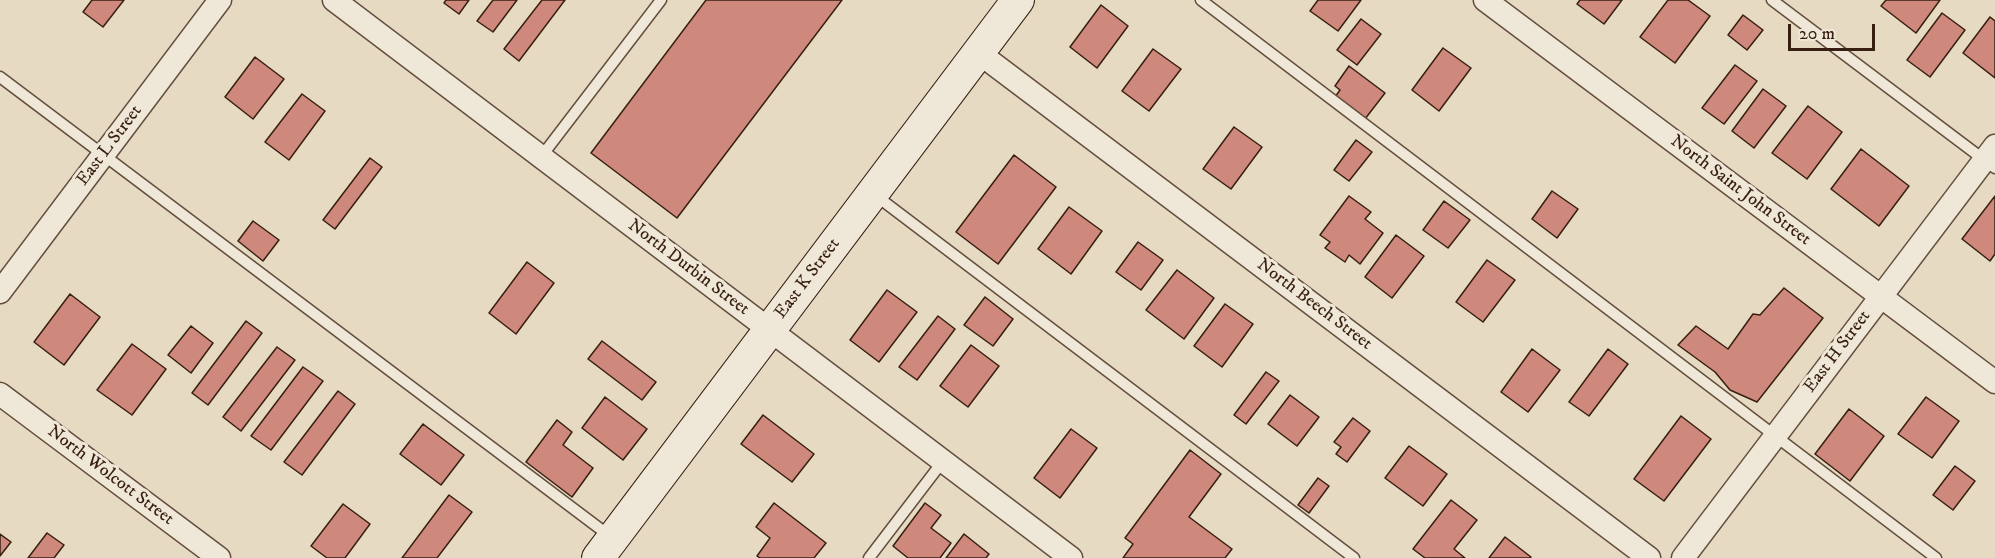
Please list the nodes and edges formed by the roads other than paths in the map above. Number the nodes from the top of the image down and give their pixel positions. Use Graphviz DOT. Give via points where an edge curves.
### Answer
graph roads {
  1 [pos="220,0"];
  2 [pos="334,0"];
  3 [pos="661,0"];
  4 [pos="1018,0"];
  5 [pos="1201,0"];
  6 [pos="1485,0"];
  7 [pos="1772,0"];
  8 [pos="979,53"];
  9 [pos="0,77"];
  10 [pos="103,155"];
  11 [pos="541,157"];
  12 [pos="1992,158"];
  13 [pos="873,193"];
  14 [pos="0,292"];
  15 [pos="1880,295"];
  16 [pos="770,330"];
  17 [pos="1995,382"];
  18 [pos="0,394"];
  19 [pos="1774,437"];
  20 [pos="942,461"];
  21 [pos="606,548"];
  22 [pos="219,558"];
  23 [pos="869,558"];
  24 [pos="1071,558"];
  25 [pos="1354,558"];
  26 [pos="1649,558"];
  27 [pos="1683,558"];
  28 [pos="1936,558"];
  1 -- 10 [label="street, East L Street"];
  2 -- 11 [label="street, North Durbin Street"];
  3 -- 11 [label="lane"];
  4 -- 8 [label="street, East K Street"];
  5 -- 19 [label="lane"];
  6 -- 15 [label="street, North Saint John Street"];
  7 -- 12 [label="lane"];
  8 -- 13 [label="street, East K Street"];
  8 -- 26 [label="street, North Beech Street"];
  9 -- 10 [label="lane"];
  10 -- 14 [label="street, East L Street"];
  10 -- 21 [label="lane"];
  11 -- 16 [label="street, North Durbin Street"];
  12 -- 15 [label="street, East H Street"];
  13 -- 16 [label="street, East K Street"];
  13 -- 25 [label="lane"];
  15 -- 17 [label="street, North Saint John Street"];
  15 -- 19 [label="street, East H Street"];
  16 -- 20 [label="street, North Durbin Street"];
  16 -- 21 [label="street, East K Street"];
  18 -- 22 [label="street, North Wolcott Street"];
  19 -- 27 [label="street, East H Street"];
  19 -- 28 [label="lane"];
  20 -- 23 [label="lane"];
  20 -- 24 [label="street, North Durbin Street"];
}
